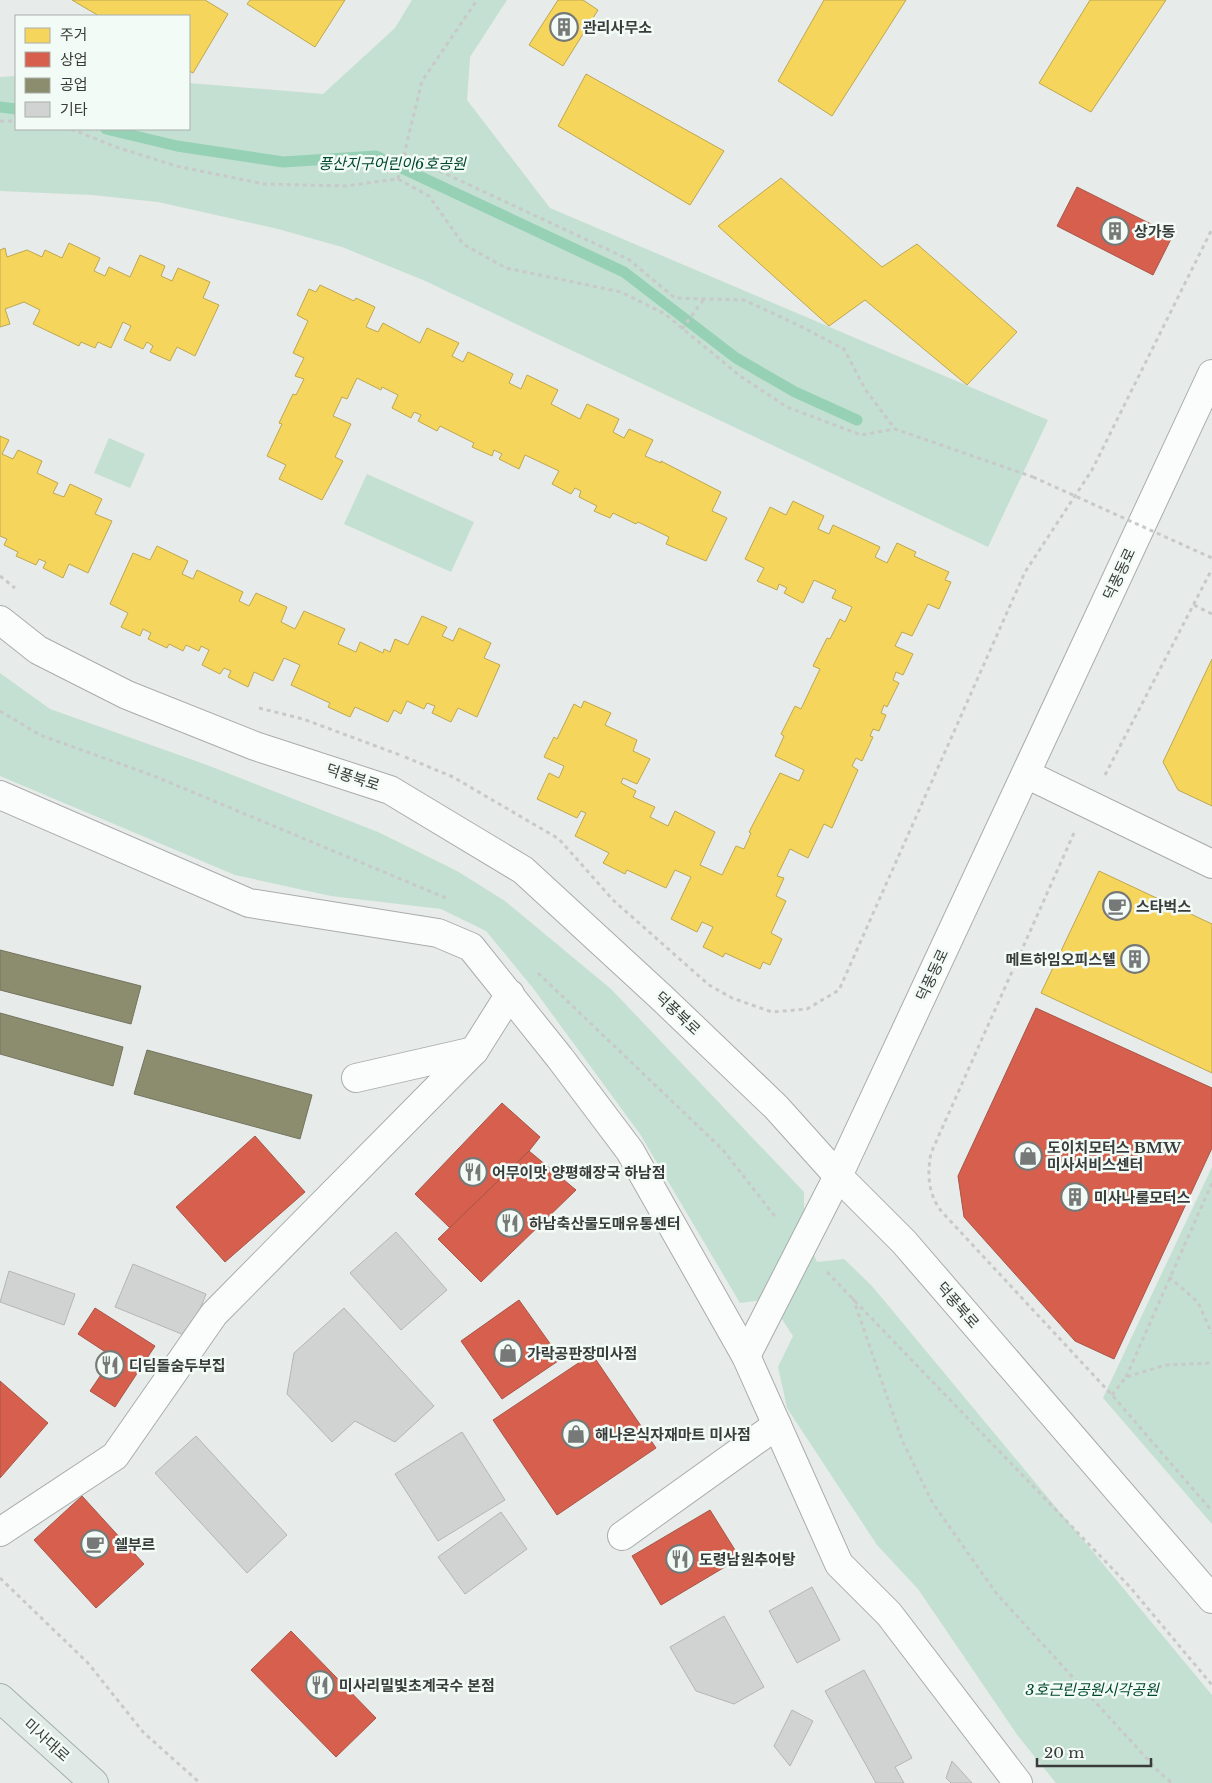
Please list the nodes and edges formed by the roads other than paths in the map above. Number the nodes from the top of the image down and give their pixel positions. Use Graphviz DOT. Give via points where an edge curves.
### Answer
graph roads {
  1 [pos="1212,374"];
  2 [pos="0,620"];
  3 [pos="1026,774"];
  4 [pos="0,795"];
  5 [pos="1212,864"];
  6 [pos="510,994"];
  7 [pos="474,1051"];
  8 [pos="356,1078"];
  9 [pos="838,1176"];
  10 [pos="746,1356"];
  11 [pos="777,1425"];
  12 [pos="0,1532"];
  13 [pos="622,1536"];
  14 [pos="1212,1599"];
  15 [pos="0,1698"];
  16 [pos="94,1783"];
  17 [pos="1018,1783"];
  1 -- 3 [label="street, 덕풍동로"];
  2 -- 9 [label="street, 덕풍북로" via="38,650 127,695 255,746 390,790 523,870 776,1107"];
  3 -- 5 [label="street"];
  3 -- 9 [label="street, 덕풍동로"];
  4 -- 6 [label="street" via="248,902 438,933 471,947"];
  6 -- 7 [label="street"];
  6 -- 10 [label="street" via="630,1151"];
  7 -- 8 [label="street"];
  7 -- 12 [label="street" via="214,1314 115,1456"];
  9 -- 10 [label="street, 덕풍동로"];
  9 -- 14 [label="street, 덕풍북로" via="904,1242"];
  10 -- 11 [label="street"];
  11 -- 13 [label="street"];
  11 -- 17 [label="street" via="839,1564 889,1614"];
  15 -- 16 [label="main road, 미사대로"];
}
